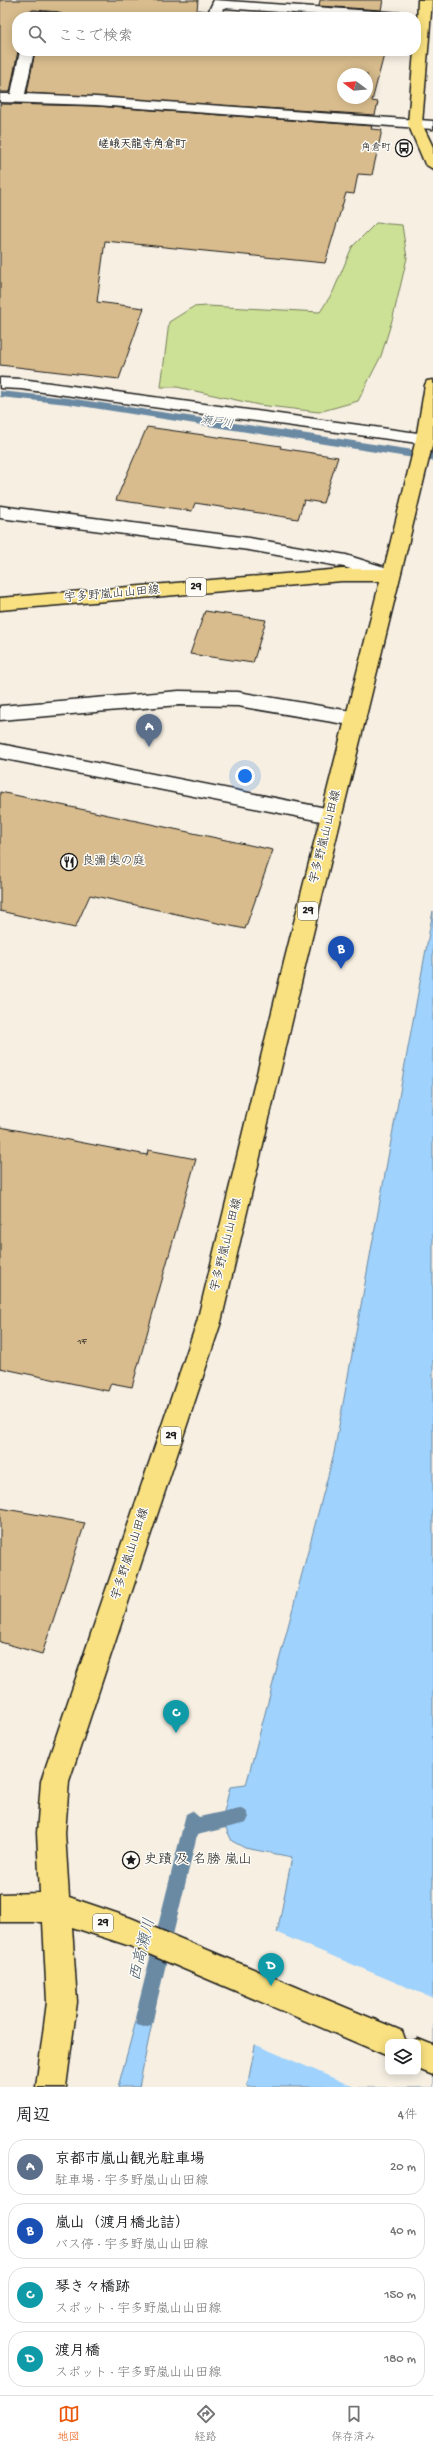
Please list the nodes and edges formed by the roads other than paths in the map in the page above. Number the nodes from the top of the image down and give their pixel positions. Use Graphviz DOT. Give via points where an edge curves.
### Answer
graph roads {
  1 [pos="38,0"];
  2 [pos="425,0"];
  3 [pos="35,12"];
  4 [pos="215,12"];
  5 [pos="337,12"];
  6 [pos="424,19"];
  7 [pos="421,54"];
  8 [pos="26,56"];
  9 [pos="421,56"];
  10 [pos="0,98"];
  11 [pos="17,98"];
  12 [pos="415,124"];
  13 [pos="433,125"];
  14 [pos="433,164"];
  15 [pos="0,383"];
  16 [pos="433,385"];
  17 [pos="425,439"];
  18 [pos="0,512"];
  19 [pos="391,575"];
  20 [pos="0,604"];
  21 [pos="0,713"];
  22 [pos="356,719"];
  23 [pos="0,751"];
  24 [pos="331,816"];
  25 [pos="55,1907"];
  26 [pos="0,1908"];
  27 [pos="385,2040"];
  28 [pos="421,2055"];
  29 [pos="433,2060"];
  30 [pos="51,2087"];
  1 -- 3 [label="street"];
  2 -- 6 [label="main road"];
  4 -- 5 [label="street" via="219,3"];
  6 -- 7 [label="main road"];
  8 -- 11 [label="street"];
  9 -- 12 [label="main road"];
  10 -- 11 [label="street"];
  11 -- 12 [label="street" via="96,101"];
  12 -- 13 [label="street"];
  12 -- 14 [label="main road"];
  15 -- 17 [label="street"];
  16 -- 17 [label="main road, 宇多野嵐山山田線 / 29"];
  17 -- 19 [label="main road, 宇多野嵐山山田線 / 29"];
  18 -- 19 [label="street" via="249,544 346,561"];
  19 -- 20 [label="main road, 宇多野嵐山山田線 / 29" via="342,575"];
  19 -- 22 [label="main road, 宇多野嵐山山田線 / 29"];
  21 -- 22 [label="street" via="179,698 231,699"];
  22 -- 24 [label="main road, 宇多野嵐山山田線 / 29"];
  23 -- 24 [label="street"];
  24 -- 25 [label="main road, 宇多野嵐山山田線 / 29" via="209,1322 55,1781 50,1809"];
  25 -- 26 [label="main road, 29"];
  25 -- 27 [label="main road, 29" via="150,1940"];
  25 -- 30 [label="main road, 宇多野嵐山山田線" via="62,1991"];
  28 -- 29 [label="main road"];
}
